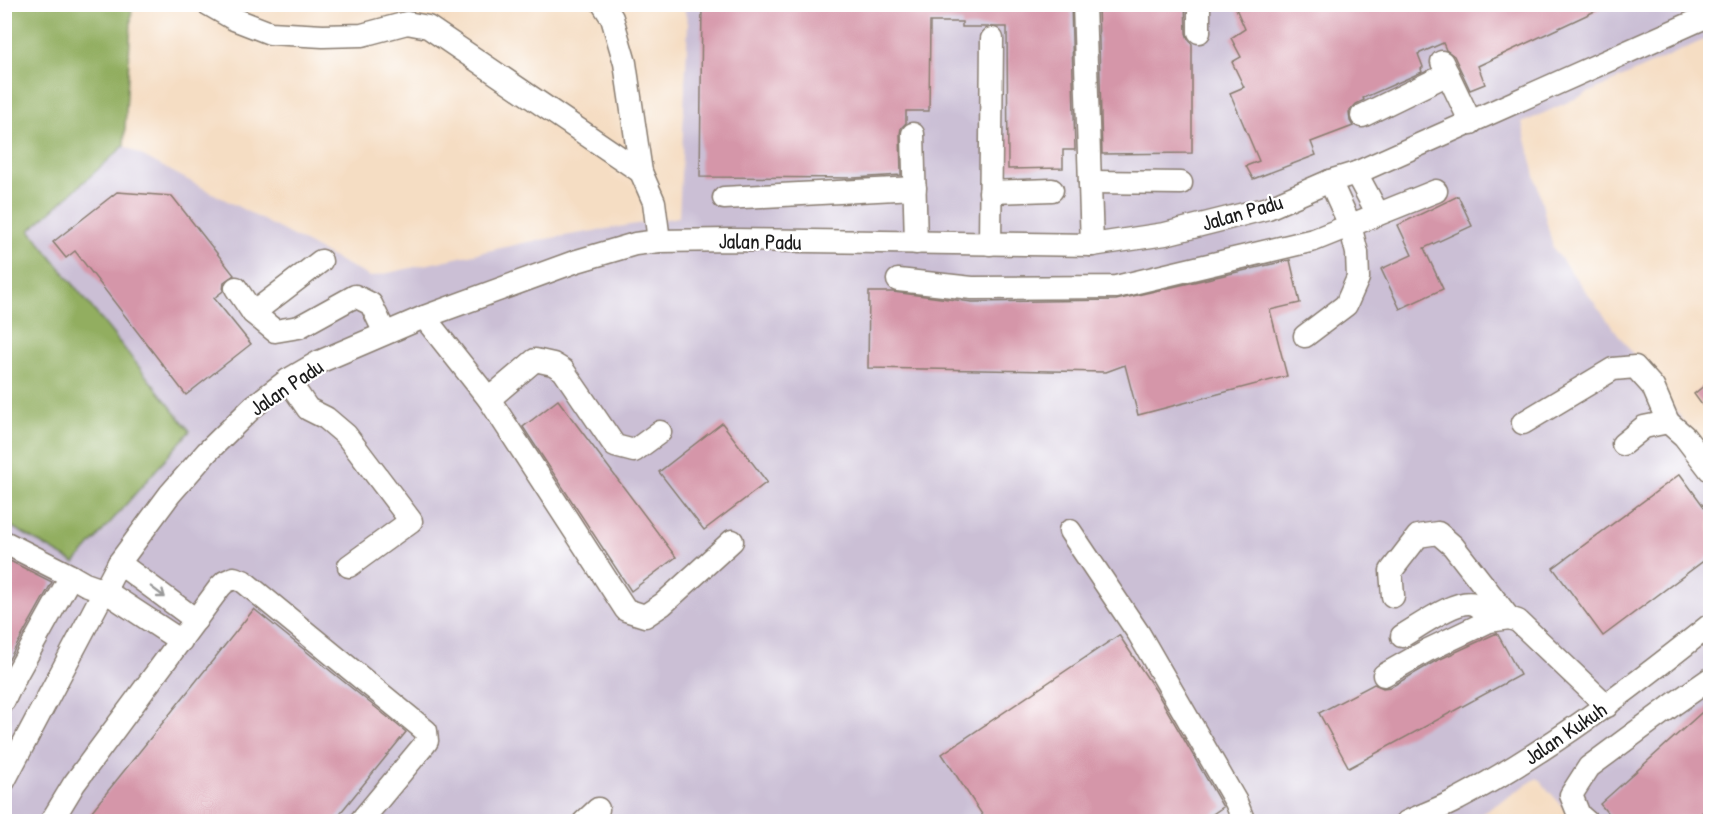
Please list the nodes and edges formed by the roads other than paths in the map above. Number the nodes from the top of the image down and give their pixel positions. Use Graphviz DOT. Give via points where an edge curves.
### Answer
graph roads {
  1 [pos="208,4"];
  2 [pos="603,4"];
  3 [pos="1084,4"];
  4 [pos="1199,4"];
  5 [pos="232,10"];
  6 [pos="403,14"];
  7 [pos="1710,15"];
  8 [pos="1199,32"];
  9 [pos="992,39"];
  10 [pos="1362,117"];
  11 [pos="1471,123"];
  12 [pos="913,134"];
  13 [pos="641,172"];
  14 [pos="1356,173"];
  15 [pos="1330,181"];
  16 [pos="1090,182"];
  17 [pos="1181,183"];
  18 [pos="915,188"];
  19 [pos="1052,190"];
  20 [pos="1436,191"];
  21 [pos="990,192"];
  22 [pos="724,198"];
  23 [pos="1378,214"];
  24 [pos="1350,225"];
  25 [pos="659,241"];
  26 [pos="916,243"];
  27 [pos="990,244"];
  28 [pos="1092,245"];
  29 [pos="321,261"];
  30 [pos="898,280"];
  31 [pos="236,288"];
  32 [pos="254,313"];
  33 [pos="424,317"];
  34 [pos="385,333"];
  35 [pos="1305,336"];
  36 [pos="288,380"];
  37 [pos="489,399"];
  38 [pos="1668,422"];
  39 [pos="1523,423"];
  40 [pos="660,432"];
  41 [pos="1623,444"];
  42 [pos="1710,470"];
  43 [pos="1070,531"];
  44 [pos="732,541"];
  45 [pos="4,542"];
  46 [pos="119,563"];
  47 [pos="349,566"];
  48 [pos="71,576"];
  49 [pos="105,591"];
  50 [pos="1393,596"];
  51 [pos="196,620"];
  52 [pos="1499,620"];
  53 [pos="1710,625"];
  54 [pos="1402,636"];
  55 [pos="180,641"];
  56 [pos="16,675"];
  57 [pos="1384,675"];
  58 [pos="1710,679"];
  59 [pos="49,695"];
  60 [pos="4,700"];
  61 [pos="1607,706"];
  62 [pos="4,780"];
  63 [pos="51,822"];
  64 [pos="360,822"];
  65 [pos="1244,822"];
  66 [pos="1407,822"];
  67 [pos="1587,822"];
  1 -- 5 [label="street"];
  2 -- 13 [label="street" via="612,18 626,63"];
  3 -- 16 [label="street"];
  4 -- 8 [label="street"];
  5 -- 6 [label="street" via="270,33 323,36 362,35"];
  6 -- 13 [label="street" via="448,39"];
  7 -- 11 [label="street, Jalan Padu"];
  9 -- 21 [label="street"];
  10 -- 11 [label="street" via="1445,68"];
  11 -- 14 [label="street, Jalan Padu"];
  12 -- 18 [label="street"];
  13 -- 25 [label="street" via="654,202"];
  14 -- 15 [label="street, Jalan Padu"];
  14 -- 23 [label="street"];
  15 -- 24 [label="street"];
  15 -- 28 [label="street, Jalan Padu" via="1269,208 1165,234"];
  16 -- 17 [label="street"];
  16 -- 28 [label="street"];
  18 -- 22 [label="street"];
  18 -- 26 [label="street"];
  19 -- 21 [label="street"];
  20 -- 23 [label="street"];
  21 -- 27 [label="street"];
  23 -- 24 [label="street"];
  24 -- 30 [label="street" via="1314,240 1116,287 972,288"];
  24 -- 35 [label="street" via="1358,278 1346,304"];
  25 -- 26 [label="street, Jalan Padu"];
  25 -- 33 [label="street, Jalan Padu" via="577,261"];
  26 -- 27 [label="street, Jalan Padu"];
  27 -- 28 [label="street, Jalan Padu"];
  29 -- 32 [label="street"];
  31 -- 32 [label="street"];
  32 -- 34 [label="street" via="275,331 299,327 356,296 371,304"];
  33 -- 34 [label="street, Jalan Padu"];
  33 -- 37 [label="street"];
  34 -- 36 [label="street, Jalan Padu"];
  36 -- 46 [label="street, Jalan Padu" via="254,406 207,452"];
  36 -- 47 [label="street" via="308,409 346,435 411,521"];
  37 -- 40 [label="street" via="535,360 563,370 615,446 634,451"];
  37 -- 44 [label="street" via="626,610 645,616"];
  38 -- 39 [label="street" via="1653,387 1635,367 1613,369"];
  38 -- 41 [label="street" via="1644,427"];
  38 -- 42 [label="street"];
  43 -- 65 [label="street" via="1139,634"];
  45 -- 48 [label="street"];
  46 -- 49 [label="street, Jalan Padu"];
  46 -- 51 [label="street, one-way"];
  48 -- 49 [label="street"];
  48 -- 56 [label="street"];
  49 -- 55 [label="street"];
  49 -- 59 [label="street, Jalan Padu"];
  50 -- 52 [label="street" via="1391,571 1418,536 1438,533 1453,546"];
  51 -- 55 [label="street"];
  51 -- 64 [label="street" via="225,582 239,578 423,726 427,735 424,745"];
  52 -- 54 [label="street" via="1472,603 1456,605"];
  52 -- 57 [label="street" via="1428,650"];
  52 -- 61 [label="street" via="1518,621"];
  53 -- 61 [label="street, Jalan Kukuh"];
  55 -- 63 [label="street" via="74,784"];
  56 -- 59 [label="street"];
  56 -- 60 [label="street"];
  58 -- 67 [label="street" via="1589,767 1571,795"];
  59 -- 62 [label="street, Jalan Padu"];
  61 -- 66 [label="street, Jalan Kukuh" via="1531,758"];
}
